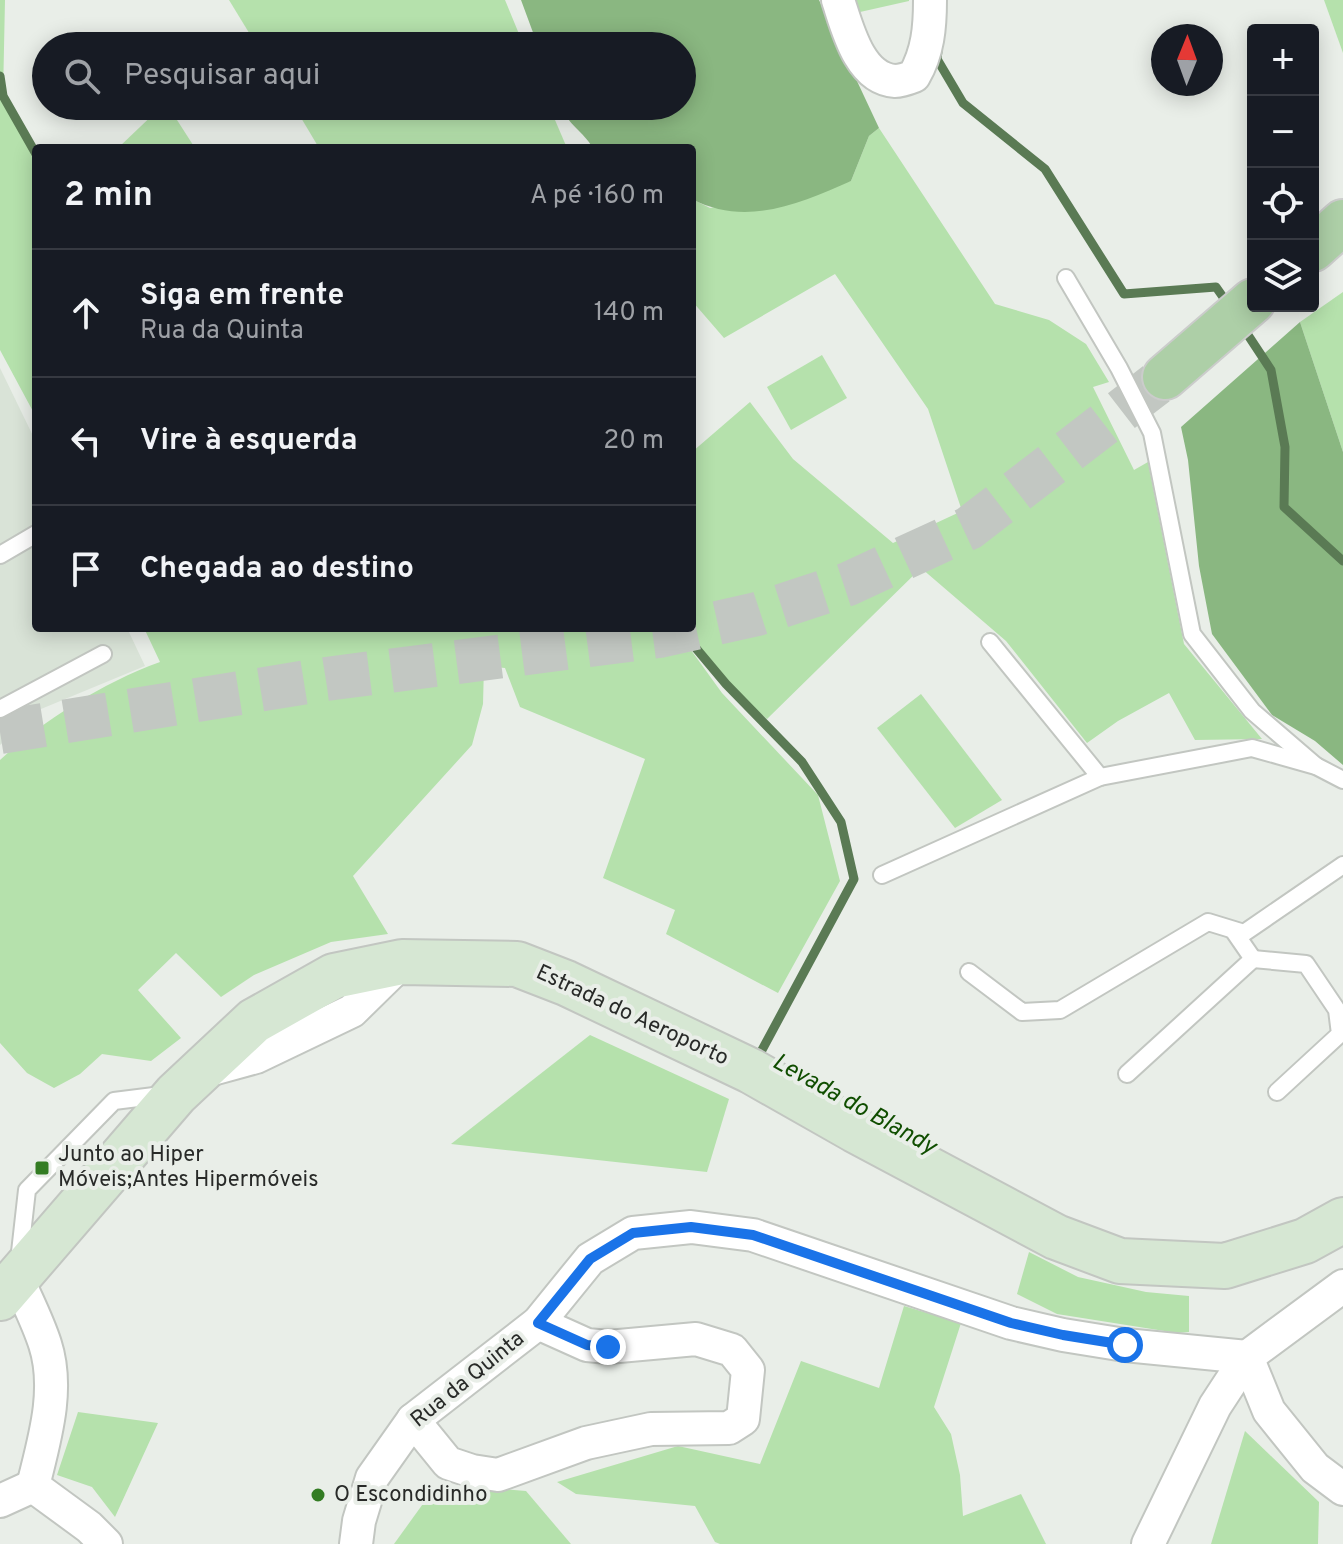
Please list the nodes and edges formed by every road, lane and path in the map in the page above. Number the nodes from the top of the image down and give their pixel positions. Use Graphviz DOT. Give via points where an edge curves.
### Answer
graph roads {
  1 [pos="838,0"];
  2 [pos="930,0"];
  3 [pos="1343,222"];
  4 [pos="1319,244"];
  5 [pos="1066,278"];
  6 [pos="1247,306"];
  7 [pos="1165,377"];
  8 [pos="32,536"];
  9 [pos="0,555"];
  10 [pos="990,642"];
  11 [pos="103,654"];
  12 [pos="0,709"];
  13 [pos="1316,766"];
  14 [pos="1100,777"];
  15 [pos="1343,780"];
  16 [pos="1343,865"];
  17 [pos="882,875"];
  18 [pos="1233,930"];
  19 [pos="1253,959"];
  20 [pos="969,972"];
  21 [pos="1127,1074"];
  22 [pos="1277,1092"];
  23 [pos="1343,1220"];
  24 [pos="1343,1286"];
  25 [pos="9,1289"];
  26 [pos="538,1323"];
  27 [pos="1247,1357"];
  28 [pos="413,1420"];
  29 [pos="33,1486"];
  30 [pos="1343,1489"];
  31 [pos="0,1501"];
  32 [pos="106,1544"];
  33 [pos="356,1544"];
  34 [pos="1148,1544"];
  1 -- 2 [label="street" via="861,59 877,75 896,81 914,76 922,63"];
  3 -- 4 [label="main road"];
  5 -- 13 [label="lane" via="1152,433 1192,634 1252,711"];
  6 -- 7 [label="main road"];
  8 -- 9 [label="lane"];
  10 -- 14 [label="lane"];
  11 -- 12 [label="lane"];
  13 -- 14 [label="lane" via="1252,748"];
  13 -- 15 [label="lane"];
  14 -- 17 [label="lane"];
  16 -- 18 [label="lane" via="1244,933"];
  18 -- 19 [label="lane"];
  18 -- 20 [label="lane" via="1208,922 1060,1010 1022,1012"];
  19 -- 21 [label="lane"];
  19 -- 22 [label="lane" via="1306,964 1337,1010 1340,1034"];
  23 -- 25 [label="main road, Estrada do Aeroporto" via="1305,1241 1225,1266 1120,1261 1056,1237 751,1071 566,983 517,964 402,962 334,976 254,1021 187,1083"];
  24 -- 27 [label="street"];
  25 -- 29 [label="street" via="46,1345 51,1381 49,1419"];
  26 -- 27 [label="street, Rua da Quinta" via="590,1259 633,1233 691,1227 753,1235 1011,1323 1125,1345"];
  26 -- 28 [label="street, Rua da Quinta"];
  26 -- 28 [label="street" via="587,1345 696,1339 732,1350 748,1370 743,1419 729,1428 651,1429 586,1443 498,1475 448,1463"];
  27 -- 30 [label="street" via="1269,1411 1315,1468"];
  27 -- 34 [label="street" via="1215,1406"];
  28 -- 33 [label="street, Rua da Quinta" via="372,1478"];
  29 -- 31 [label="street"];
  29 -- 32 [label="street"];
}
